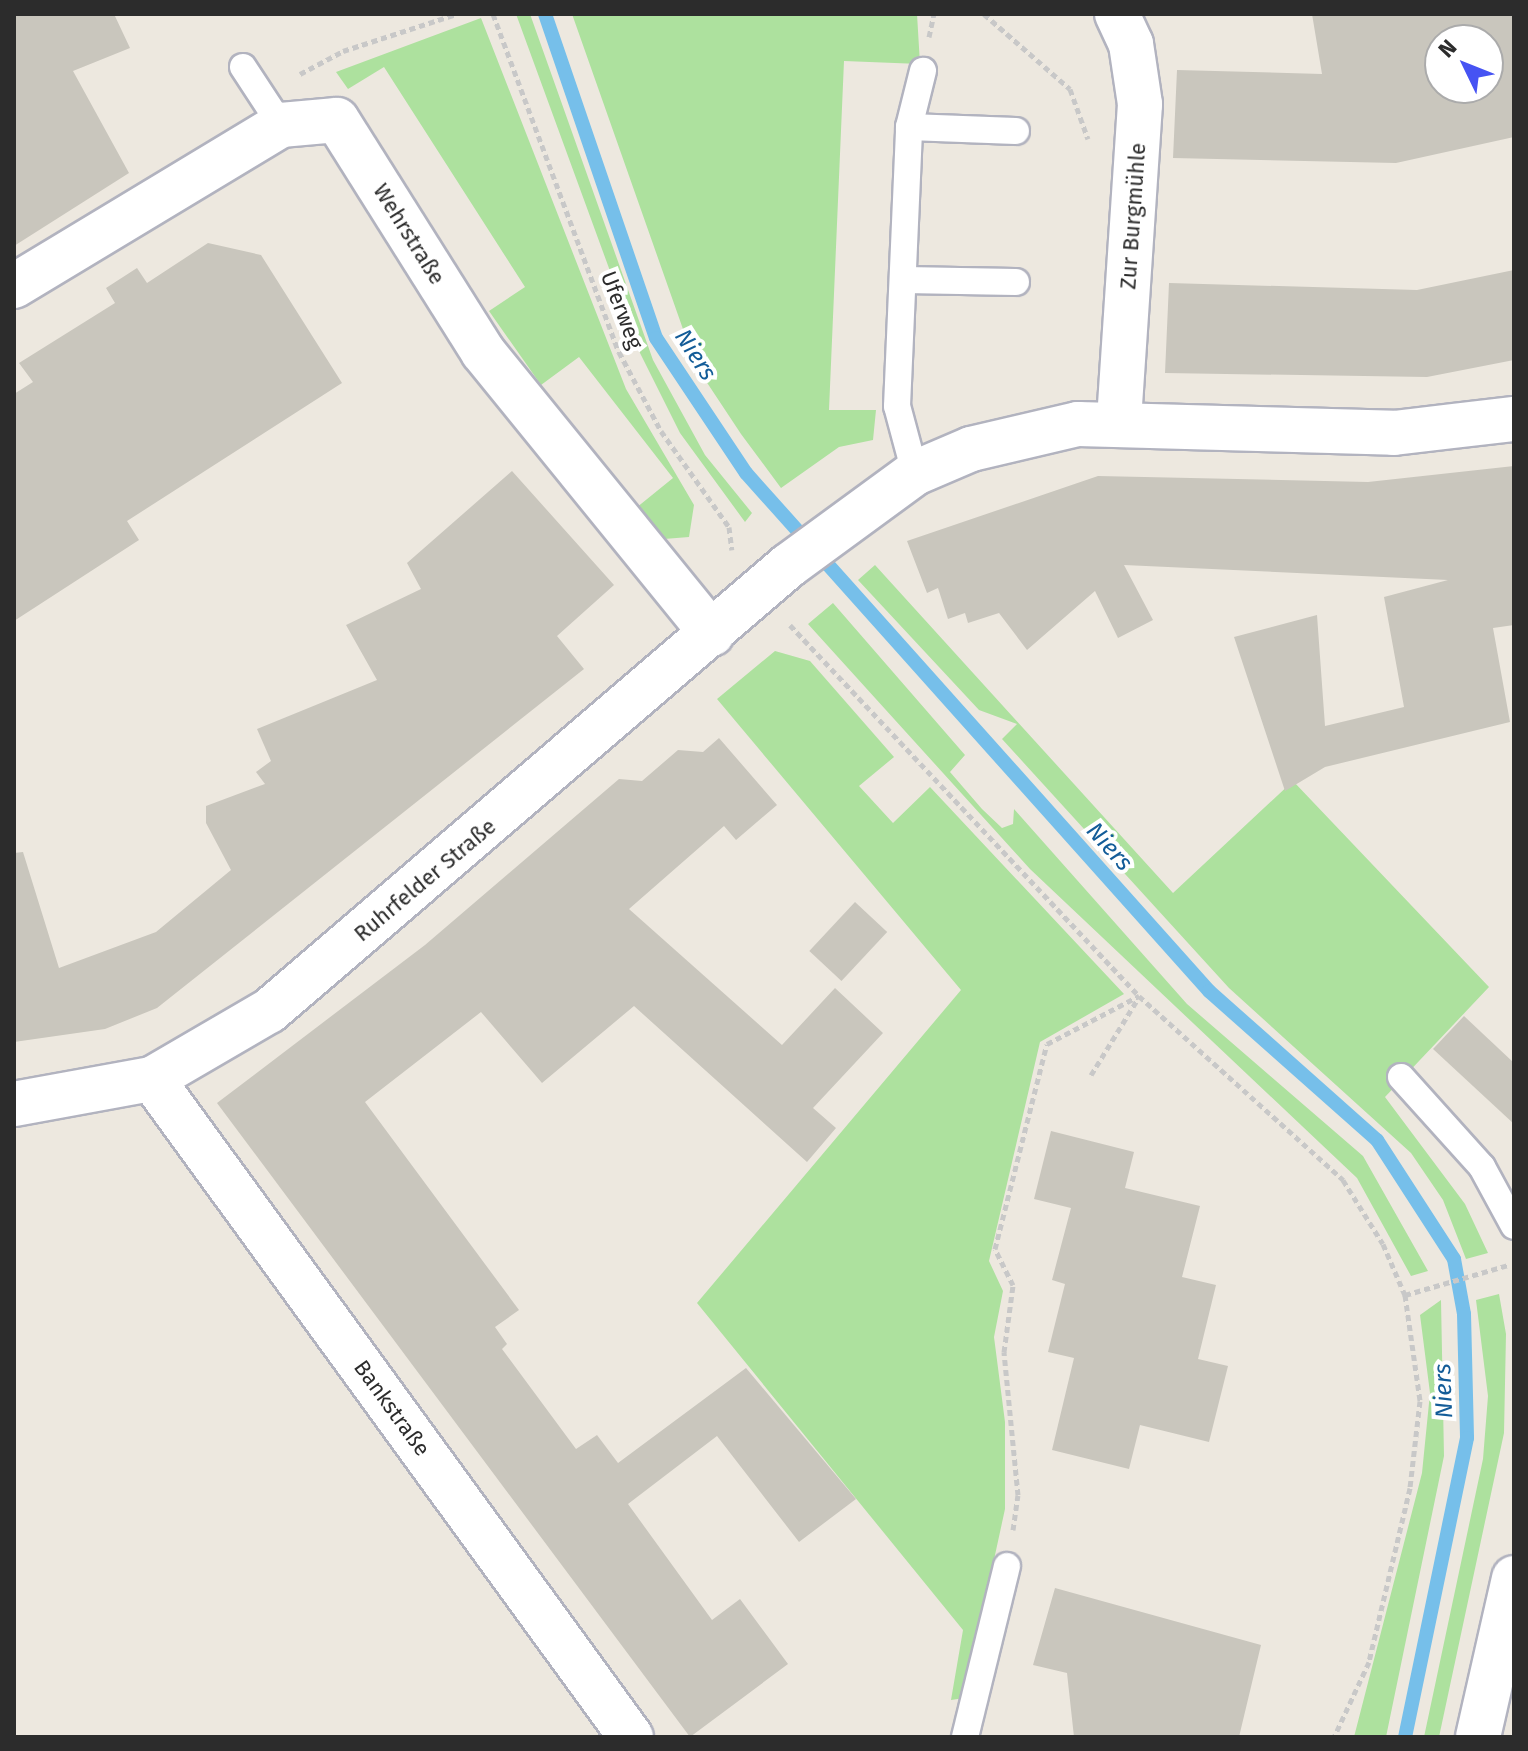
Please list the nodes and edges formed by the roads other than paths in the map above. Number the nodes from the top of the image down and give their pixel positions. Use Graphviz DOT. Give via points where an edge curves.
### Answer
graph roads {
  1 [pos="1117,14"];
  2 [pos="243,67"];
  3 [pos="923,71"];
  4 [pos="271,110"];
  5 [pos="909,127"];
  6 [pos="1016,131"];
  7 [pos="904,280"];
  8 [pos="1016,282"];
  9 [pos="14,286"];
  10 [pos="1514,419"];
  11 [pos="1119,421"];
  12 [pos="915,473"];
  13 [pos="712,634"];
  14 [pos="1401,1077"];
  15 [pos="152,1079"];
  16 [pos="14,1104"];
  17 [pos="1514,1226"];
  18 [pos="1007,1566"];
  19 [pos="1514,1578"];
  20 [pos="631,1737"];
  21 [pos="965,1737"];
  22 [pos="1478,1737"];
  1 -- 11 [label="street, Zur Burgmühle" via="1131,44 1140,104"];
  2 -- 4 [label="lane"];
  3 -- 5 [label="lane"];
  4 -- 9 [label="street, Wehrstraße"];
  4 -- 13 [label="street, Wehrstraße" via="337,120 483,352"];
  5 -- 6 [label="lane"];
  5 -- 7 [label="lane"];
  7 -- 8 [label="lane"];
  7 -- 12 [label="lane" via="897,406"];
  10 -- 11 [label="street" via="1394,433"];
  11 -- 12 [label="street" via="1001,440"];
  12 -- 13 [label="street, Ruhrfelder Straße" via="831,531"];
  13 -- 15 [label="street, Ruhrfelder Straße" via="269,1011"];
  14 -- 17 [label="lane" via="1482,1167"];
  15 -- 16 [label="street, Ruhrfelder Straße"];
  15 -- 20 [label="street, Bankstraße"];
  18 -- 21 [label="lane"];
  19 -- 22 [label="street"];
}
